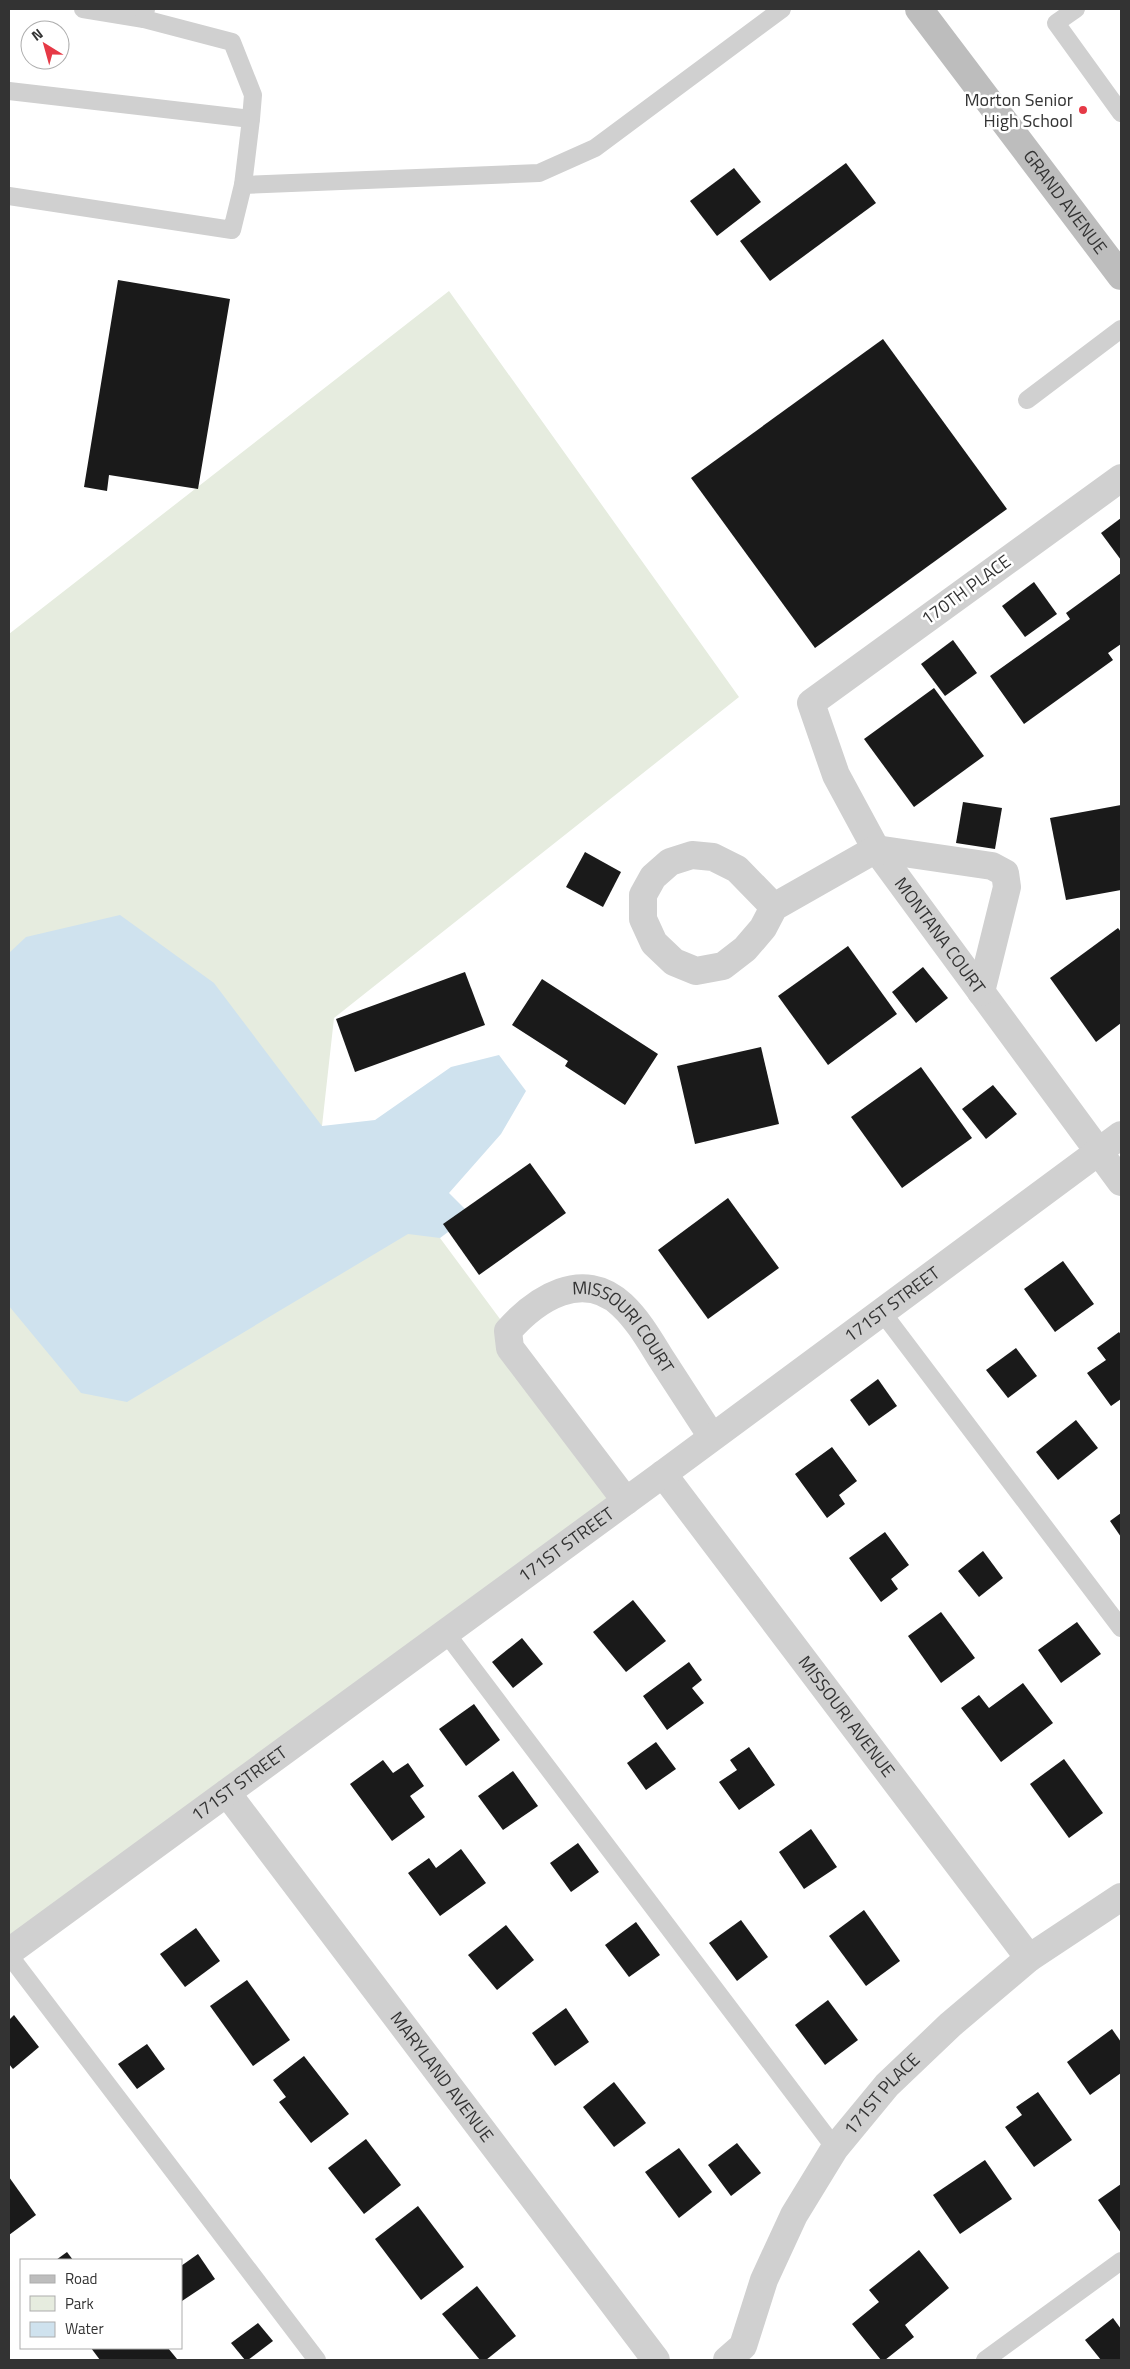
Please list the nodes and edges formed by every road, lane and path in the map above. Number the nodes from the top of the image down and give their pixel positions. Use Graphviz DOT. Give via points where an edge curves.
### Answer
graph roads {
  1 [pos="82,9"];
  2 [pos="782,9"];
  3 [pos="1076,9"];
  4 [pos="926,11"];
  5 [pos="145,14"];
  6 [pos="9,91"];
  7 [pos="1121,113"];
  8 [pos="252,119"];
  9 [pos="243,185"];
  10 [pos="9,196"];
  11 [pos="1121,276"];
  12 [pos="1121,329"];
  13 [pos="1028,400"];
  14 [pos="1121,478"];
  15 [pos="811,703"];
  16 [pos="876,849"];
  17 [pos="774,907"];
  18 [pos="981,992"];
  19 [pos="1121,1134"];
  20 [pos="1098,1151"];
  21 [pos="1121,1182"];
  22 [pos="882,1312"];
  23 [pos="712,1437"];
  24 [pos="663,1474"];
  25 [pos="626,1501"];
  26 [pos="1121,1628"];
  27 [pos="446,1633"];
  28 [pos="227,1793"];
  29 [pos="1121,1897"];
  30 [pos="9,1954"];
  31 [pos="1029,1958"];
  32 [pos="835,2148"];
  33 [pos="1121,2261"];
  34 [pos="317,2360"];
  35 [pos="656,2360"];
  36 [pos="727,2360"];
  37 [pos="985,2360"];
  1 -- 5 [label="lane"];
  2 -- 9 [label="lane" via="595,148 539,173"];
  3 -- 7 [label="lane" via="1056,23"];
  4 -- 11 [label="street, GRAND AVENUE"];
  5 -- 8 [label="lane" via="232,42 253,94"];
  6 -- 8 [label="lane"];
  8 -- 9 [label="lane"];
  9 -- 10 [label="lane" via="232,230"];
  12 -- 13 [label="lane"];
  14 -- 15 [label="street, 170TH PLACE"];
  15 -- 16 [label="street, MONTANA COURT" via="836,775"];
  16 -- 17 [label="street"];
  16 -- 18 [label="street, MONTANA COURT"];
  16 -- 18 [label="street" via="992,866 1005,873 1006,887"];
  17 -- 17 [label="street" via="763,928 745,949 723,966 696,971 674,962 654,943 643,919 643,895 653,877 670,862 692,855 713,857 737,869"];
  18 -- 20 [label="street, MONTANA COURT"];
  19 -- 20 [label="street, 171ST STREET"];
  20 -- 21 [label="street, MONTANA COURT"];
  20 -- 22 [label="street, 171ST STREET"];
  22 -- 23 [label="street, 171ST STREET"];
  22 -- 26 [label="lane"];
  23 -- 24 [label="street, 171ST STREET"];
  23 -- 25 [label="street, MISSOURI COURT" via="637,1321 621,1303 602,1292 582,1288 559,1291 540,1301 508,1331 510,1348"];
  24 -- 25 [label="street, 171ST STREET"];
  24 -- 31 [label="street, MISSOURI AVENUE"];
  25 -- 27 [label="street, 171ST STREET"];
  27 -- 28 [label="street, 171ST STREET"];
  27 -- 32 [label="lane"];
  28 -- 30 [label="street, 171ST STREET"];
  28 -- 35 [label="street, MARYLAND AVENUE"];
  29 -- 31 [label="street, 171ST PLACE"];
  30 -- 34 [label="lane"];
  31 -- 32 [label="street, 171ST PLACE" via="950,2025 894,2079"];
  32 -- 36 [label="street, 171ST PLACE" via="794,2215 764,2280 743,2346"];
  33 -- 37 [label="lane"];
}
